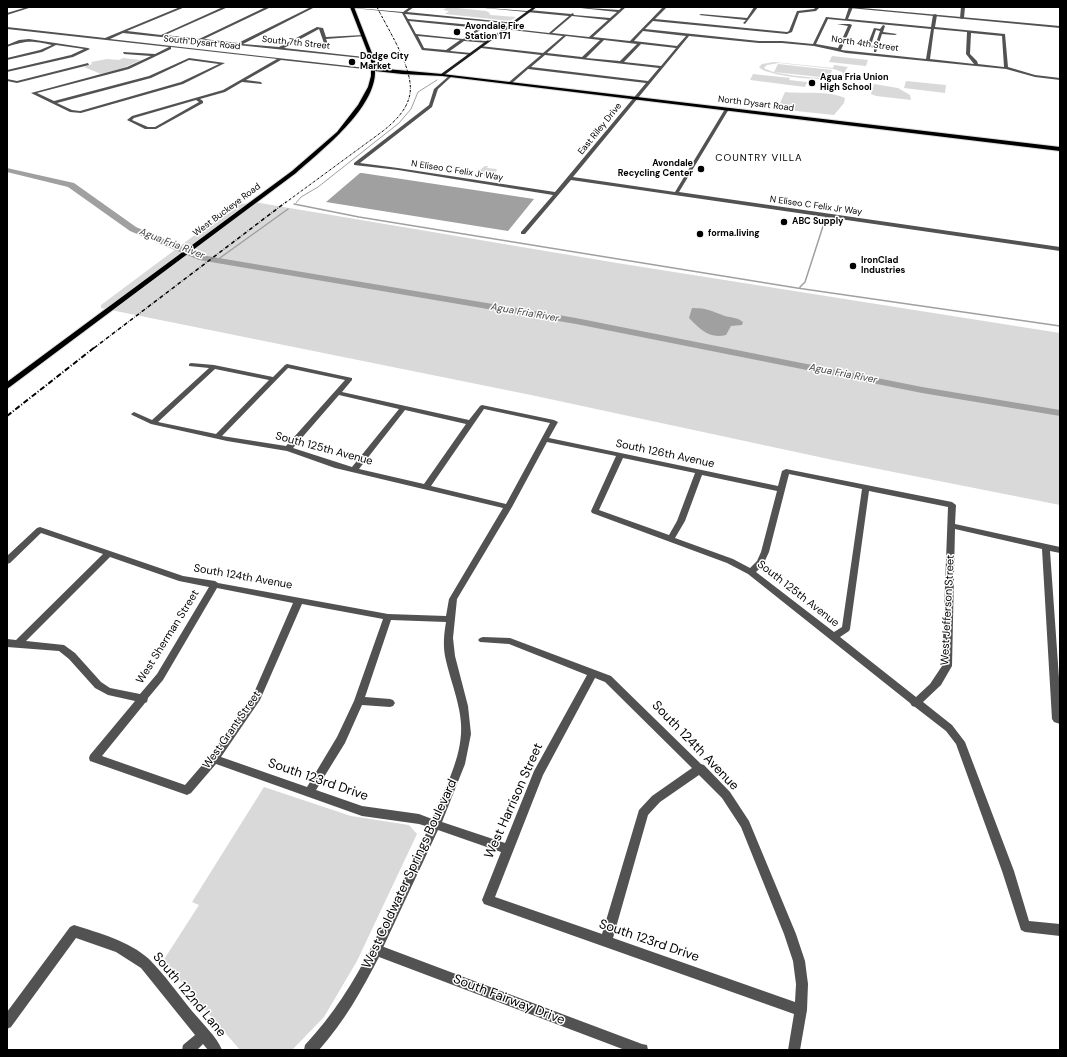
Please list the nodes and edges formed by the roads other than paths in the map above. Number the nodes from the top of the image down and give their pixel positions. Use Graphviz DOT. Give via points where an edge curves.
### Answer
graph roads {
  1 [pos="30,7"];
  2 [pos="183,7"];
  3 [pos="226,7"];
  4 [pos="269,7"];
  5 [pos="313,7"];
  6 [pos="345,7"];
  7 [pos="352,7"];
  8 [pos="412,7"];
  9 [pos="476,7"];
  10 [pos="510,7"];
  11 [pos="535,7"];
  12 [pos="574,7"];
  13 [pos="580,7"];
  14 [pos="624,7"];
  15 [pos="665,7"];
  16 [pos="732,7"];
  17 [pos="756,7"];
  18 [pos="818,7"];
  19 [pos="841,7"];
  20 [pos="851,7"];
  21 [pos="963,7"];
  22 [pos="739,8"];
  23 [pos="887,9"];
  24 [pos="506,10"];
  25 [pos="619,11"];
  26 [pos="403,12"];
  27 [pos="529,12"];
  28 [pos="735,13"];
  29 [pos="7,14"];
  30 [pos="701,15"];
  31 [pos="935,15"];
  32 [pos="570,16"];
  33 [pos="962,18"];
  34 [pos="610,19"];
  35 [pos="747,19"];
  36 [pos="407,20"];
  37 [pos="652,20"];
  38 [pos="846,20"];
  39 [pos="490,21"];
  40 [pos="514,23"];
  41 [pos="825,23"];
  42 [pos="884,23"];
  43 [pos="481,27"];
  44 [pos="1060,27"];
  45 [pos="8,28"];
  46 [pos="932,28"];
  47 [pos="506,29"];
  48 [pos="740,29"];
  49 [pos="642,30"];
  50 [pos="881,31"];
  51 [pos="969,31"];
  52 [pos="123,32"];
  53 [pos="549,34"];
  54 [pos="895,34"];
  55 [pos="77,35"];
  56 [pos="415,35"];
  57 [pos="566,35"];
  58 [pos="688,35"];
  59 [pos="161,36"];
  60 [pos="363,36"];
  61 [pos="325,38"];
  62 [pos="590,38"];
  63 [pos="68,39"];
  64 [pos="603,39"];
  65 [pos="104,40"];
  66 [pos="199,40"];
  67 [pos="463,40"];
  68 [pos="733,40"];
  69 [pos="63,41"];
  70 [pos="487,42"];
  71 [pos="631,42"];
  72 [pos="640,43"];
  73 [pos="57,44"];
  74 [pos="730,44"];
  75 [pos="238,45"];
  76 [pos="814,45"];
  77 [pos="877,45"];
  78 [pos="892,45"];
  79 [pos="7,46"];
  80 [pos="327,46"];
  81 [pos="171,47"];
  82 [pos="481,47"];
  83 [pos="678,47"];
  84 [pos="279,49"];
  85 [pos="838,50"];
  86 [pos="446,52"];
  87 [pos="124,53"];
  88 [pos="221,53"];
  89 [pos="472,54"];
  90 [pos="544,54"];
  91 [pos="156,55"];
  92 [pos="874,55"];
  93 [pos="70,56"];
  94 [pos="438,56"];
  95 [pos="76,58"];
  96 [pos="371,58"];
  97 [pos="582,58"];
  98 [pos="7,59"];
  99 [pos="280,59"];
  100 [pos="81,60"];
  101 [pos="928,60"];
  102 [pos="206,61"];
  103 [pos="621,63"];
  104 [pos="976,65"];
  105 [pos="661,67"];
  106 [pos="528,68"];
  107 [pos="1006,68"];
  108 [pos="373,69"];
  109 [pos="7,71"];
  110 [pos="398,72"];
  111 [pos="442,75"];
  112 [pos="450,76"];
  113 [pos="1060,79"];
  114 [pos="7,80"];
  115 [pos="242,81"];
  116 [pos="649,82"];
  117 [pos="261,83"];
  118 [pos="510,83"];
  119 [pos="370,86"];
  120 [pos="635,98"];
  121 [pos="196,99"];
  122 [pos="53,103"];
  123 [pos="727,109"];
  124 [pos="1060,149"];
  125 [pos="570,178"];
  126 [pos="556,194"];
  127 [pos="676,194"];
  128 [pos="523,232"];
  129 [pos="1060,249"];
  130 [pos="191,365"];
  131 [pos="214,367"];
  132 [pos="274,379"];
  133 [pos="7,386"];
  134 [pos="337,394"];
  135 [pos="403,408"];
  136 [pos="134,414"];
  137 [pos="153,423"];
  138 [pos="471,423"];
  139 [pos="217,437"];
  140 [pos="545,439"];
  141 [pos="288,449"];
  142 [pos="620,456"];
  143 [pos="354,470"];
  144 [pos="699,472"];
  145 [pos="426,487"];
  146 [pos="866,487"];
  147 [pos="780,490"];
  148 [pos="508,507"];
  149 [pos="952,526"];
  150 [pos="671,538"];
  151 [pos="1046,547"];
  152 [pos="1060,550"];
  153 [pos="109,552"];
  154 [pos="7,561"];
  155 [pos="751,572"];
  156 [pos="215,584"];
  157 [pos="299,600"];
  158 [pos="388,617"];
  159 [pos="449,619"];
  160 [pos="834,637"];
  161 [pos="483,640"];
  162 [pos="7,643"];
  163 [pos="18,644"];
  164 [pos="593,673"];
  165 [pos="144,699"];
  166 [pos="359,701"];
  167 [pos="390,703"];
  168 [pos="915,703"];
  169 [pos="1059,719"];
  170 [pos="214,759"];
  171 [pos="700,768"];
  172 [pos="187,790"];
  173 [pos="309,793"];
  174 [pos="435,825"];
  175 [pos="507,849"];
  176 [pos="488,900"];
  177 [pos="1060,930"];
  178 [pos="606,941"];
  179 [pos="376,950"];
  180 [pos="801,1010"];
  181 [pos="7,1023"];
  182 [pos="204,1035"];
  183 [pos="188,1050"];
  184 [pos="216,1050"];
  185 [pos="310,1050"];
  186 [pos="642,1050"];
  187 [pos="794,1050"];
  1 -- 29 [label="street"];
  2 -- 52 [label="street"];
  3 -- 59 [label="street"];
  4 -- 66 [label="street"];
  5 -- 75 [label="street"];
  6 -- 7 [label="street"];
  7 -- 26 [label="street"];
  7 -- 60 [label="main road"];
  8 -- 26 [label="street"];
  9 -- 24 [label="street"];
  10 -- 24 [label="street"];
  11 -- 27 [label="main road"];
  12 -- 13 [label="street"];
  13 -- 25 [label="street"];
  13 -- 32 [label="street"];
  14 -- 25 [label="street"];
  15 -- 37 [label="street"];
  16 -- 22 [label="street"];
  17 -- 35 [label="street"];
  18 -- 48 [label="street" via="815,10 798,12 796,22 787,33"];
  19 -- 20 [label="street"];
  20 -- 23 [label="street"];
  20 -- 38 [label="street"];
  21 -- 33 [label="street"];
  22 -- 28 [label="street"];
  23 -- 31 [label="street"];
  24 -- 27 [label="street"];
  25 -- 34 [label="street"];
  26 -- 36 [label="street"];
  26 -- 39 [label="street"];
  27 -- 32 [label="street"];
  27 -- 40 [label="main road"];
  30 -- 35 [label="street"];
  31 -- 33 [label="street"];
  31 -- 46 [label="street"];
  32 -- 34 [label="street"];
  32 -- 53 [label="street"];
  33 -- 44 [label="street"];
  34 -- 62 [label="street"];
  35 -- 48 [label="street"];
  36 -- 43 [label="street"];
  36 -- 56 [label="street"];
  37 -- 48 [label="street"];
  37 -- 49 [label="street"];
  38 -- 41 [label="street" via="827,18"];
  38 -- 42 [label="street"];
  39 -- 40 [label="street"];
  39 -- 43 [label="street"];
  40 -- 47 [label="main road"];
  41 -- 76 [label="street"];
  41 -- 85 [label="street" via="850,25"];
  42 -- 46 [label="street"];
  42 -- 50 [label="street"];
  43 -- 67 [label="street"];
  45 -- 55 [label="street, South Dysart Road"];
  46 -- 51 [label="street"];
  46 -- 101 [label="street"];
  47 -- 53 [label="street"];
  47 -- 70 [label="main road"];
  48 -- 68 [label="street"];
  49 -- 58 [label="street, North 4th Street"];
  49 -- 71 [label="street"];
  50 -- 54 [label="street"];
  50 -- 77 [label="street"];
  50 -- 77 [label="street" via="874,29 869,46"];
  51 -- 104 [label="street" via="968,54"];
  51 -- 107 [label="street" via="1004,35"];
  52 -- 59 [label="street, South 7th Street"];
  52 -- 65 [label="street"];
  53 -- 57 [label="street"];
  55 -- 63 [label="street"];
  55 -- 65 [label="street, South Dysart Road"];
  56 -- 67 [label="street"];
  56 -- 86 [label="street" via="423,49"];
  57 -- 62 [label="street"];
  57 -- 90 [label="street"];
  58 -- 68 [label="street, North 4th Street"];
  58 -- 83 [label="street, East Riley Drive"];
  59 -- 66 [label="street, South 7th Street"];
  60 -- 61 [label="street"];
  60 -- 96 [label="main road"];
  61 -- 80 [label="street"];
  61 -- 84 [label="street" via="321,28 318,28"];
  62 -- 64 [label="street"];
  64 -- 71 [label="street"];
  64 -- 97 [label="street"];
  65 -- 81 [label="street, South Dysart Road"];
  66 -- 75 [label="street, South 7th Street"];
  67 -- 70 [label="street"];
  67 -- 86 [label="street"];
  68 -- 74 [label="street"];
  68 -- 76 [label="street, North 4th Street"];
  69 -- 73 [label="street"];
  70 -- 82 [label="main road"];
  71 -- 72 [label="street"];
  72 -- 83 [label="street"];
  72 -- 103 [label="street"];
  73 -- 79 [label="street" via="24,40"];
  73 -- 93 [label="street" via="88,49"];
  73 -- 98 [label="street"];
  75 -- 84 [label="street, South 7th Street"];
  76 -- 85 [label="street, North 4th Street"];
  77 -- 78 [label="street"];
  77 -- 92 [label="street"];
  81 -- 88 [label="street, South Dysart Road"];
  81 -- 91 [label="street"];
  82 -- 89 [label="main road"];
  82 -- 90 [label="street"];
  83 -- 105 [label="street, East Riley Drive"];
  84 -- 96 [label="street, South 7th Street"];
  85 -- 92 [label="street, North 4th Street"];
  86 -- 89 [label="street"];
  86 -- 94 [label="street"];
  87 -- 91 [label="street"];
  88 -- 99 [label="street, South Dysart Road"];
  88 -- 102 [label="street"];
  89 -- 111 [label="main road"];
  90 -- 97 [label="street"];
  90 -- 106 [label="street"];
  91 -- 122 [label="street" via="128,68 33,93"];
  92 -- 101 [label="street, North 4th Street"];
  93 -- 95 [label="street"];
  93 -- 109 [label="street"];
  96 -- 108 [label="main road"];
  97 -- 103 [label="street"];
  99 -- 108 [label="street, South Dysart Road"];
  99 -- 115 [label="street"];
  100 -- 114 [label="street" via="88,64 13,83"];
  101 -- 104 [label="street, North 4th Street"];
  102 -- 122 [label="street" via="189,59 150,77"];
  102 -- 122 [label="street" via="223,63 182,83 74,112"];
  103 -- 105 [label="street"];
  104 -- 107 [label="street, North 4th Street"];
  105 -- 116 [label="street, East Riley Drive"];
  106 -- 116 [label="street"];
  106 -- 118 [label="street"];
  107 -- 113 [label="street, North 4th Street" via="1035,76"];
  108 -- 110 [label="main road, South Dysart Road"];
  108 -- 119 [label="main road, West Buckeye Road"];
  110 -- 111 [label="main road, South Dysart Road"];
  110 -- 119 [label="main road" via="380,76"];
  111 -- 112 [label="main road, South Dysart Road"];
  112 -- 118 [label="main road, North Dysart Road"];
  112 -- 126 [label="street, N Eliseo C Felix Jr Way" via="436,89 431,106 356,164"];
  115 -- 117 [label="street"];
  115 -- 121 [label="street" via="224,91"];
  116 -- 120 [label="street, East Riley Drive"];
  118 -- 120 [label="main road, North Dysart Road"];
  119 -- 133 [label="main road, West Buckeye Road" via="355,112 331,141 307,162"];
  120 -- 123 [label="main road, North Dysart Road"];
  120 -- 125 [label="street, East Riley Drive"];
  121 -- 121 [label="street" via="202,102 160,127 152,129 130,120"];
  123 -- 124 [label="main road, North Dysart Road"];
  123 -- 127 [label="street"];
  125 -- 126 [label="street, East Riley Drive"];
  125 -- 127 [label="street, N Eliseo C Felix Jr Way"];
  126 -- 128 [label="street, East Riley Drive"];
  127 -- 129 [label="street, N Eliseo C Felix Jr Way"];
  130 -- 131 [label="street"];
  131 -- 132 [label="street"];
  131 -- 137 [label="street"];
  132 -- 134 [label="street" via="287,366 350,379"];
  132 -- 139 [label="street"];
  134 -- 135 [label="street"];
  134 -- 141 [label="street"];
  135 -- 138 [label="street"];
  135 -- 143 [label="street"];
  136 -- 137 [label="street, South 125th Avenue"];
  137 -- 139 [label="street, South 125th Avenue"];
  138 -- 140 [label="street, West Coldwater Springs Boulevard" via="482,407 554,422"];
  138 -- 145 [label="street"];
  139 -- 141 [label="street, South 125th Avenue"];
  140 -- 142 [label="street, South 126th Avenue"];
  140 -- 148 [label="street, West Coldwater Springs Boulevard"];
  141 -- 143 [label="street, South 125th Avenue"];
  142 -- 144 [label="street, South 126th Avenue"];
  142 -- 150 [label="street, South 125th Avenue" via="595,511"];
  143 -- 145 [label="street, South 125th Avenue"];
  144 -- 147 [label="street, South 126th Avenue"];
  144 -- 150 [label="street" via="681,521"];
  145 -- 148 [label="street, South 125th Avenue"];
  146 -- 147 [label="street" via="786,471"];
  146 -- 149 [label="street, West Jefferson Street" via="952,505"];
  146 -- 160 [label="street" via="846,629"];
  147 -- 155 [label="street" via="765,552"];
  148 -- 159 [label="street, West Coldwater Springs Boulevard" via="453,599"];
  149 -- 151 [label="street"];
  149 -- 168 [label="street, West Jefferson Street" via="947,666 940,680"];
  150 -- 155 [label="street, South 125th Avenue"];
  151 -- 152 [label="street"];
  151 -- 169 [label="street"];
  153 -- 154 [label="street, South 124th Avenue" via="40,530"];
  153 -- 156 [label="street, South 124th Avenue" via="182,579"];
  153 -- 163 [label="street"];
  155 -- 160 [label="street, South 125th Avenue"];
  156 -- 157 [label="street, South 124th Avenue"];
  156 -- 165 [label="street, West Sherman Street" via="160,677"];
  157 -- 158 [label="street, South 124th Avenue"];
  157 -- 170 [label="street, West Grant Street" via="257,697"];
  158 -- 159 [label="street, South 124th Avenue"];
  158 -- 166 [label="street"];
  159 -- 174 [label="street, West Coldwater Springs Boulevard" via="450,656 463,706 466,734 460,764"];
  160 -- 168 [label="street, South 125th Avenue"];
  161 -- 164 [label="street, South 124th Avenue" via="510,641"];
  162 -- 163 [label="street"];
  163 -- 165 [label="street" via="61,648 72,656 98,685 108,691"];
  164 -- 171 [label="street, South 124th Avenue" via="608,679"];
  164 -- 175 [label="street, West Harrison Street" via="538,774"];
  165 -- 172 [label="street, West Sherman Street" via="94,758"];
  166 -- 167 [label="street"];
  166 -- 173 [label="street" via="341,740"];
  168 -- 177 [label="street, South 125th Avenue" via="949,728 960,742 1008,871 1025,926"];
  170 -- 172 [label="street, West Grant Street"];
  170 -- 173 [label="street, South 123rd Drive"];
  171 -- 178 [label="street" via="656,799 644,813"];
  171 -- 180 [label="street, South 124th Avenue" via="726,795 745,824 799,961 802,984"];
  173 -- 174 [label="street, South 123rd Drive" via="362,811 419,819"];
  174 -- 175 [label="street, South 123rd Drive"];
  174 -- 179 [label="street, West Coldwater Springs Boulevard"];
  175 -- 176 [label="street, West Harrison Street"];
  176 -- 178 [label="street, South 123rd Drive"];
  178 -- 180 [label="street, South 123rd Drive"];
  179 -- 185 [label="street, West Coldwater Springs Boulevard" via="348,1003 325,1035"];
  179 -- 186 [label="street, South Fairway Drive"];
  180 -- 187 [label="street, South 124th Avenue"];
  181 -- 182 [label="street, South 122nd Lane" via="74,931 135,955"];
  182 -- 183 [label="street"];
  182 -- 184 [label="street, South 122nd Lane"];
}
